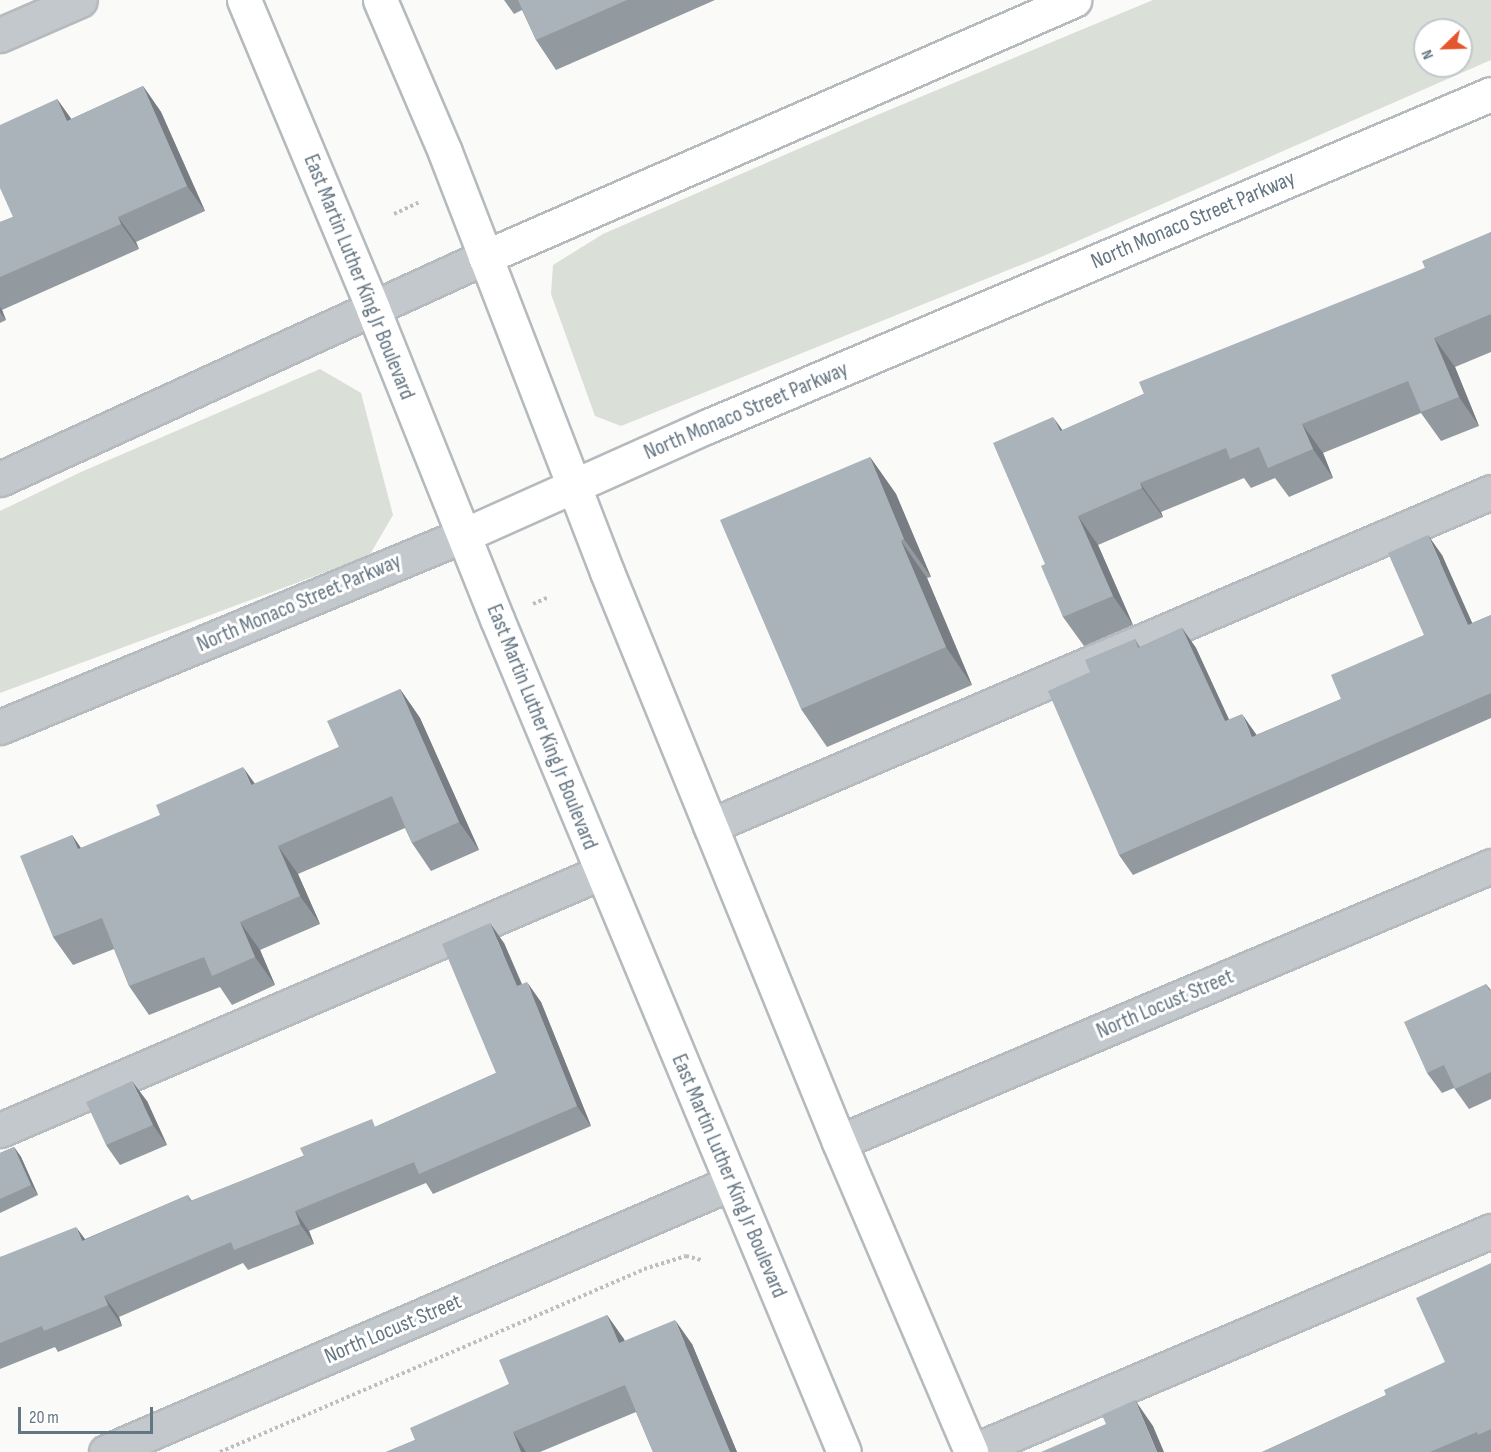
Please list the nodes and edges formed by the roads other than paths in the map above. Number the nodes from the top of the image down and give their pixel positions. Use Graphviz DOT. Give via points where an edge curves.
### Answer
graph roads {
  1 [pos="80,0"];
  2 [pos="244,0"];
  3 [pos="380,0"];
  4 [pos="1074,0"];
  5 [pos="0,35"];
  6 [pos="1491,94"];
  7 [pos="485,257"];
  8 [pos="373,309"];
  9 [pos="0,479"];
  10 [pos="573,486"];
  11 [pos="1491,492"];
  12 [pos="464,535"];
  13 [pos="0,727"];
  14 [pos="710,826"];
  15 [pos="1491,866"];
  16 [pos="602,872"];
  17 [pos="0,1130"];
  18 [pos="839,1142"];
  19 [pos="732,1183"];
  20 [pos="1491,1231"];
  21 [pos="106,1452"];
  22 [pos="844,1452"];
  23 [pos="971,1452"];
  1 -- 5 [label="street"];
  2 -- 8 [label="main road, East Martin Luther King Jr Boulevard"];
  3 -- 7 [label="main road"];
  4 -- 7 [label="main road"];
  6 -- 10 [label="main road, North Monaco Street Parkway"];
  7 -- 8 [label="street"];
  7 -- 10 [label="main road"];
  8 -- 9 [label="street"];
  8 -- 12 [label="main road, East Martin Luther King Jr Boulevard"];
  10 -- 12 [label="main road, North Monaco Street Parkway"];
  10 -- 14 [label="main road"];
  11 -- 14 [label="street"];
  12 -- 13 [label="street, North Monaco Street Parkway"];
  12 -- 16 [label="main road, East Martin Luther King Jr Boulevard"];
  14 -- 18 [label="main road"];
  15 -- 18 [label="street, North Locust Street"];
  16 -- 17 [label="street"];
  16 -- 19 [label="main road, East Martin Luther King Jr Boulevard"];
  18 -- 23 [label="main road"];
  19 -- 21 [label="street, North Locust Street"];
  19 -- 22 [label="main road, East Martin Luther King Jr Boulevard"];
  20 -- 23 [label="street"];
}
